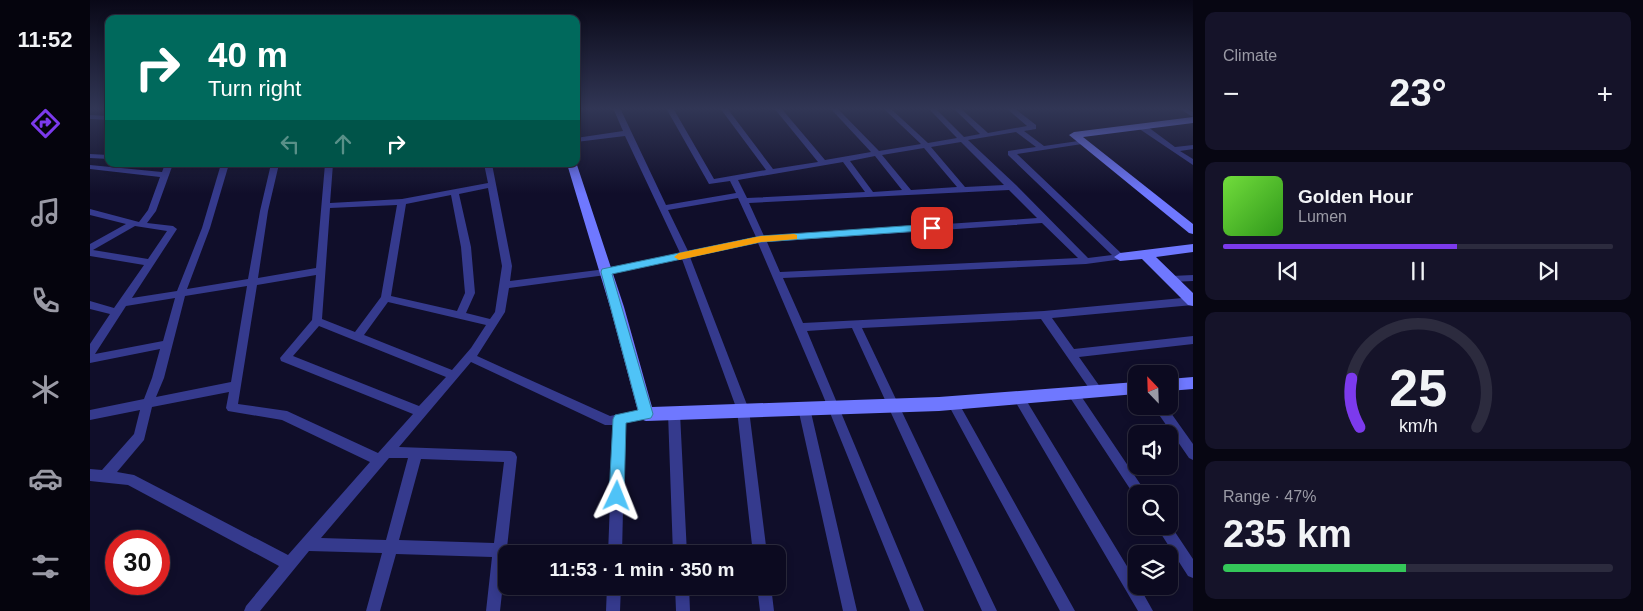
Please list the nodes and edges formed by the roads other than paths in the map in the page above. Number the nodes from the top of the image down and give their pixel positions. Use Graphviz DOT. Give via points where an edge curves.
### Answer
graph roads {
  1 [pos="602,137"];
  2 [pos="630,137"];
  3 [pos="686,137"];
  4 [pos="744,137"];
  5 [pos="801,137"];
  6 [pos="860,137"];
  7 [pos="917,137"];
  8 [pos="960,137"];
  9 [pos="977,137"];
  10 [pos="1027,137"];
  11 [pos="1076,137"];
  12 [pos="1156,137"];
  13 [pos="580,139"];
  14 [pos="963,139"];
  15 [pos="1082,142"];
  16 [pos="926,145"];
  17 [pos="1193,147"];
  18 [pos="1042,148"];
  19 [pos="1173,149"];
  20 [pos="876,154"];
  21 [pos="90,156"];
  22 [pos="105,157"];
  23 [pos="845,159"];
  24 [pos="823,163"];
  25 [pos="1193,163"];
  26 [pos="90,167"];
  27 [pos="169,167"];
  28 [pos="224,167"];
  29 [pos="274,167"];
  30 [pos="329,167"];
  31 [pos="489,167"];
  32 [pos="573,167"];
  33 [pos="771,172"];
  34 [pos="166,175"];
  35 [pos="733,178"];
  36 [pos="492,185"];
  37 [pos="1013,187"];
  38 [pos="963,190"];
  39 [pos="455,192"];
  40 [pos="908,192"];
  41 [pos="870,194"];
  42 [pos="742,198"];
  43 [pos="402,202"];
  44 [pos="326,206"];
  45 [pos="662,208"];
  46 [pos="90,212"];
  47 [pos="1045,220"];
  48 [pos="138,224"];
  49 [pos="1193,230"];
  50 [pos="761,239"];
  51 [pos="90,248"];
  52 [pos="1193,248"];
  53 [pos="90,254"];
  54 [pos="1145,254"];
  55 [pos="685,255"];
  56 [pos="1120,257"];
  57 [pos="1086,261"];
  58 [pos="150,263"];
  59 [pos="321,271"];
  60 [pos="606,272"];
  61 [pos="777,275"];
  62 [pos="1193,278"];
  63 [pos="1171,280"];
  64 [pos="252,283"];
  65 [pos="504,285"];
  66 [pos="180,293"];
  67 [pos="386,298"];
  68 [pos="1193,301"];
  69 [pos="122,303"];
  70 [pos="90,305"];
  71 [pos="116,312"];
  72 [pos="460,315"];
  73 [pos="1044,315"];
  74 [pos="317,321"];
  75 [pos="493,322"];
  76 [pos="856,325"];
  77 [pos="799,327"];
  78 [pos="357,337"];
  79 [pos="1193,340"];
  80 [pos="167,344"];
  81 [pos="90,352"];
  82 [pos="1071,354"];
  83 [pos="470,356"];
  84 [pos="90,359"];
  85 [pos="454,375"];
  86 [pos="1193,383"];
  87 [pos="1178,384"];
  88 [pos="235,386"];
  89 [pos="1128,389"];
  90 [pos="1097,391"];
  91 [pos="1073,393"];
  92 [pos="1018,398"];
  93 [pos="953,403"];
  94 [pos="148,404"];
  95 [pos="893,405"];
  96 [pos="833,406"];
  97 [pos="804,408"];
  98 [pos="743,410"];
  99 [pos="421,412"];
  100 [pos="674,413"];
  101 [pos="646,414"];
  102 [pos="90,415"];
  103 [pos="1165,415"];
  104 [pos="619,419"];
  105 [pos="416,453"];
  106 [pos="1193,454"];
  107 [pos="383,456"];
  108 [pos="90,475"];
  109 [pos="106,476"];
  110 [pos="1135,485"];
  111 [pos="1169,535"];
  112 [pos="306,544"];
  113 [pos="502,545"];
  114 [pos="615,545"];
  115 [pos="680,545"];
  116 [pos="759,545"];
  117 [pos="390,547"];
  118 [pos="498,550"];
  119 [pos="290,564"];
  120 [pos="1193,571"];
  121 [pos="498,573"];
  122 [pos="614,595"];
  123 [pos="682,595"];
  124 [pos="765,595"];
  125 [pos="252,611"];
  126 [pos="373,611"];
  127 [pos="493,611"];
  128 [pos="613,611"];
  129 [pos="683,611"];
  130 [pos="767,611"];
  131 [pos="850,611"];
  132 [pos="917,611"];
  133 [pos="990,611"];
  134 [pos="1068,611"];
  135 [pos="1146,611"];
  1 -- 13 [label="street"];
  2 -- 45 [label="street"];
  3 -- 35 [label="street" via="712,182"];
  4 -- 33 [label="street"];
  5 -- 24 [label="street"];
  6 -- 20 [label="street"];
  7 -- 16 [label="street"];
  8 -- 14 [label="street"];
  9 -- 14 [label="street"];
  10 -- 18 [label="street"];
  11 -- 15 [label="main road"];
  12 -- 19 [label="street"];
  14 -- 16 [label="street"];
  14 -- 37 [label="street"];
  15 -- 18 [label="street"];
  15 -- 49 [label="main road"];
  16 -- 20 [label="street"];
  16 -- 38 [label="street"];
  17 -- 19 [label="street"];
  18 -- 56 [label="street" via="1011,153"];
  19 -- 25 [label="street"];
  20 -- 23 [label="street"];
  20 -- 40 [label="street"];
  21 -- 22 [label="street"];
  23 -- 24 [label="street"];
  23 -- 41 [label="street"];
  24 -- 33 [label="street"];
  26 -- 34 [label="street"];
  27 -- 34 [label="street"];
  28 -- 66 [label="street" via="206,228"];
  29 -- 64 [label="street"];
  30 -- 44 [label="street"];
  31 -- 36 [label="street"];
  32 -- 60 [label="main road"];
  33 -- 35 [label="street"];
  34 -- 48 [label="street" via="152,211"];
  35 -- 42 [label="street"];
  36 -- 39 [label="street"];
  36 -- 65 [label="street" via="507,266"];
  37 -- 38 [label="street"];
  37 -- 47 [label="street"];
  38 -- 40 [label="street"];
  39 -- 43 [label="street"];
  39 -- 72 [label="street" via="466,247 470,293"];
  40 -- 41 [label="street"];
  41 -- 42 [label="street"];
  42 -- 45 [label="street"];
  42 -- 50 [label="street"];
  43 -- 44 [label="street"];
  43 -- 67 [label="street"];
  44 -- 59 [label="street"];
  45 -- 55 [label="street"];
  46 -- 48 [label="street"];
  47 -- 50 [label="street"];
  47 -- 57 [label="street"];
  48 -- 51 [label="street"];
  48 -- 58 [label="street" via="172,229"];
  50 -- 55 [label="street"];
  50 -- 61 [label="street"];
  52 -- 54 [label="main road"];
  53 -- 58 [label="street"];
  54 -- 56 [label="main road"];
  54 -- 63 [label="main road"];
  55 -- 60 [label="street"];
  55 -- 98 [label="street"];
  56 -- 57 [label="street"];
  57 -- 61 [label="street"];
  58 -- 69 [label="street"];
  59 -- 64 [label="street"];
  59 -- 74 [label="street"];
  60 -- 65 [label="street"];
  60 -- 101 [label="main road"];
  61 -- 77 [label="street"];
  62 -- 63 [label="street"];
  63 -- 68 [label="main road"];
  64 -- 66 [label="street"];
  64 -- 88 [label="street"];
  65 -- 75 [label="street" via="500,312"];
  66 -- 69 [label="street"];
  66 -- 80 [label="street"];
  67 -- 72 [label="street"];
  67 -- 78 [label="street"];
  68 -- 73 [label="street"];
  69 -- 71 [label="street"];
  70 -- 71 [label="street"];
  71 -- 81 [label="street"];
  72 -- 75 [label="street"];
  73 -- 76 [label="street"];
  73 -- 82 [label="street"];
  74 -- 78 [label="street"];
  74 -- 99 [label="street" via="285,358"];
  75 -- 83 [label="street"];
  76 -- 77 [label="street"];
  76 -- 95 [label="street"];
  77 -- 96 [label="street"];
  78 -- 85 [label="street"];
  79 -- 82 [label="street"];
  80 -- 84 [label="street"];
  80 -- 94 [label="street"];
  82 -- 90 [label="street"];
  83 -- 85 [label="street"];
  83 -- 104 [label="street" via="609,421"];
  85 -- 99 [label="street"];
  86 -- 87 [label="main road"];
  88 -- 94 [label="street"];
  88 -- 107 [label="street" via="232,408 283,415"];
  89 -- 90 [label="main road"];
  90 -- 91 [label="main road"];
  91 -- 92 [label="main road"];
  91 -- 110 [label="street"];
  92 -- 93 [label="main road"];
  92 -- 135 [label="street"];
  93 -- 95 [label="main road"];
  93 -- 134 [label="street"];
  94 -- 102 [label="street"];
  94 -- 109 [label="street" via="140,436"];
  95 -- 96 [label="main road"];
  95 -- 133 [label="street"];
  96 -- 97 [label="main road"];
  96 -- 132 [label="street"];
  97 -- 98 [label="main road"];
  97 -- 131 [label="street"];
  98 -- 100 [label="main road"];
  98 -- 116 [label="street"];
  99 -- 107 [label="street"];
  100 -- 101 [label="main road"];
  100 -- 115 [label="street"];
  101 -- 104 [label="street"];
  103 -- 106 [label="street"];
  104 -- 114 [label="street"];
  105 -- 107 [label="street"];
  105 -- 113 [label="street" via="511,457"];
  105 -- 117 [label="street"];
  107 -- 112 [label="street"];
  108 -- 109 [label="street"];
  109 -- 119 [label="street" via="130,479"];
  111 -- 120 [label="street"];
  112 -- 117 [label="street"];
  112 -- 119 [label="street"];
  117 -- 118 [label="street"];
  117 -- 126 [label="street"];
  119 -- 125 [label="street"];
  121 -- 127 [label="street"];
  122 -- 128 [label="street"];
  123 -- 129 [label="street"];
  124 -- 130 [label="street"];
}
